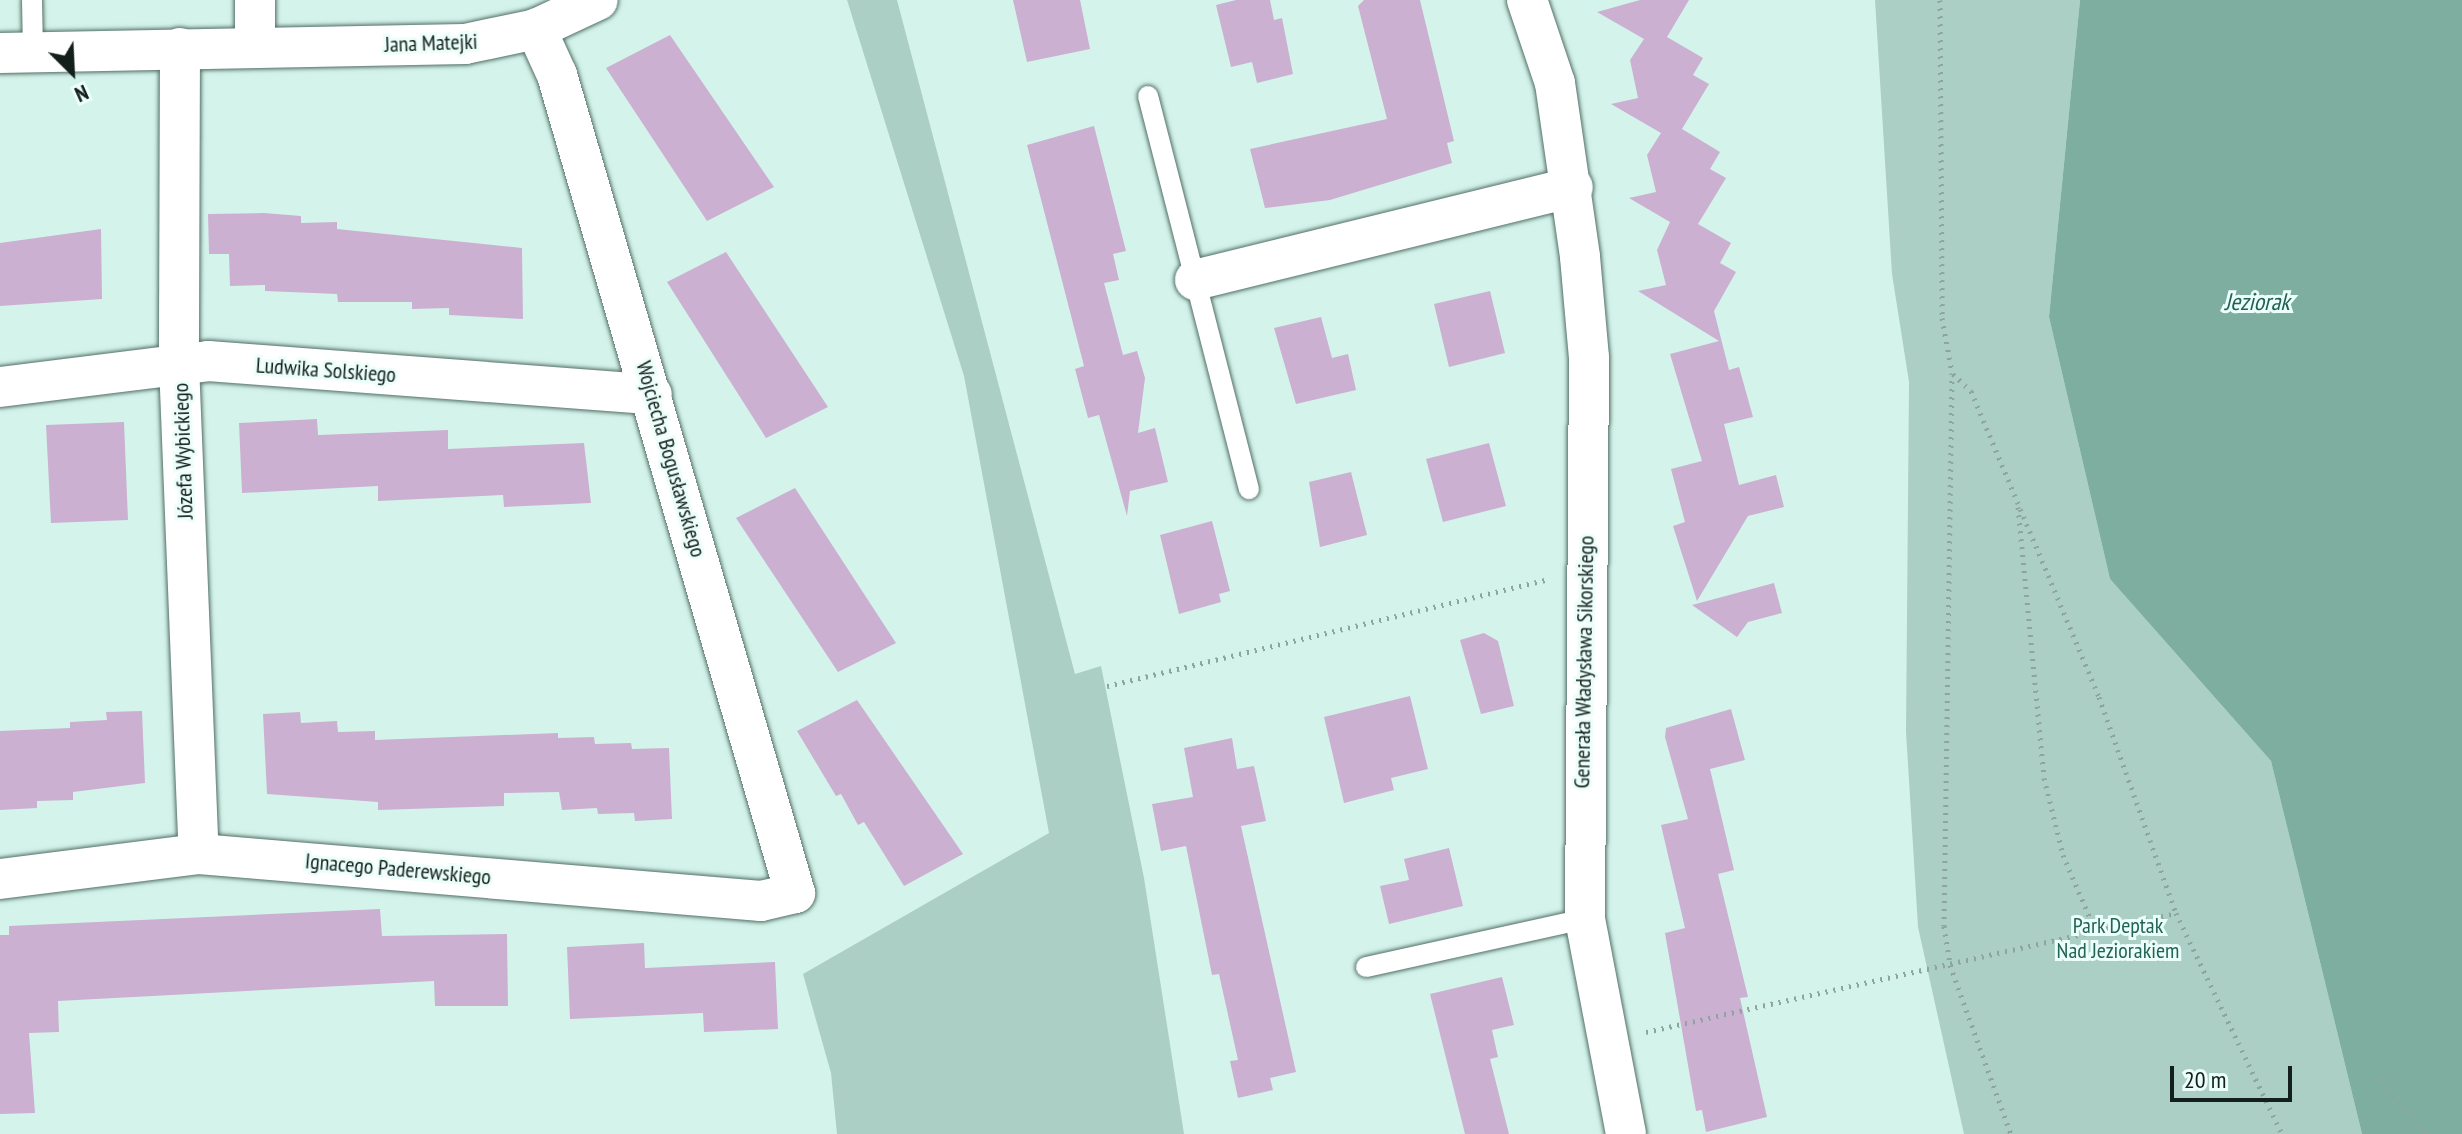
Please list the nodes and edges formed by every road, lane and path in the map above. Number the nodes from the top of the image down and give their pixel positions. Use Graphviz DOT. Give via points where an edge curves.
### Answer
graph roads {
  1 [pos="32,0"];
  2 [pos="255,0"];
  3 [pos="598,0"];
  4 [pos="1527,0"];
  5 [pos="1940,0"];
  6 [pos="536,29"];
  7 [pos="255,47"];
  8 [pos="180,48"];
  9 [pos="17,53"];
  10 [pos="1148,96"];
  11 [pos="1573,187"];
  12 [pos="1195,280"];
  13 [pos="179,364"];
  14 [pos="1952,373"];
  15 [pos="0,387"];
  16 [pos="652,394"];
  17 [pos="1249,489"];
  18 [pos="2017,501"];
  19 [pos="1584,577"];
  20 [pos="1107,686"];
  21 [pos="199,854"];
  22 [pos="0,879"];
  23 [pos="795,893"];
  24 [pos="2176,913"];
  25 [pos="1585,919"];
  26 [pos="2096,932"];
  27 [pos="1950,965"];
  28 [pos="1366,967"];
  29 [pos="1640,1034"];
  30 [pos="2377,1077"];
  31 [pos="1626,1134"];
  32 [pos="2011,1134"];
  33 [pos="2282,1134"];
  34 [pos="2426,1134"];
  1 -- 9 [label="lane"];
  2 -- 7 [label="street"];
  3 -- 6 [label="street, Jana Matejki"];
  4 -- 11 [label="street, Generała Władysława Sikorskiego" via="1555,83"];
  5 -- 14 [label="path" via="1942,318"];
  6 -- 7 [label="street, Jana Matejki" via="465,44"];
  6 -- 16 [label="street, Wojciecha Bogusławskiego" via="557,75"];
  7 -- 8 [label="street, Jana Matejki"];
  8 -- 9 [label="street, Jana Matejki"];
  8 -- 13 [label="street, Józefa Wybickiego"];
  10 -- 12 [label="lane"];
  11 -- 12 [label="street"];
  11 -- 19 [label="street, Generała Władysława Sikorskiego" via="1589,357"];
  12 -- 17 [label="lane"];
  13 -- 15 [label="street, Ludwika Solskiego"];
  13 -- 16 [label="street, Ludwika Solskiego"];
  13 -- 21 [label="street, Józefa Wybickiego"];
  14 -- 18 [label="path" via="1971,391"];
  14 -- 27 [label="path" via="1942,875"];
  16 -- 23 [label="street, Wojciecha Bogusławskiego"];
  18 -- 24 [label="path" via="2099,697"];
  18 -- 26 [label="path" via="2044,778 2063,855"];
  19 -- 20 [label="path" via="1513,583"];
  19 -- 25 [label="street, Generała Władysława Sikorskiego"];
  21 -- 22 [label="street, Ignacego Paderewskiego"];
  21 -- 23 [label="street, Ignacego Paderewskiego" via="761,901"];
  24 -- 26 [label="path"];
  24 -- 33 [label="path"];
  25 -- 28 [label="lane"];
  25 -- 31 [label="street, Generała Władysława Sikorskiego"];
  26 -- 27 [label="path"];
  27 -- 29 [label="path"];
  27 -- 32 [label="path"];
  30 -- 34 [label="path"];
}
